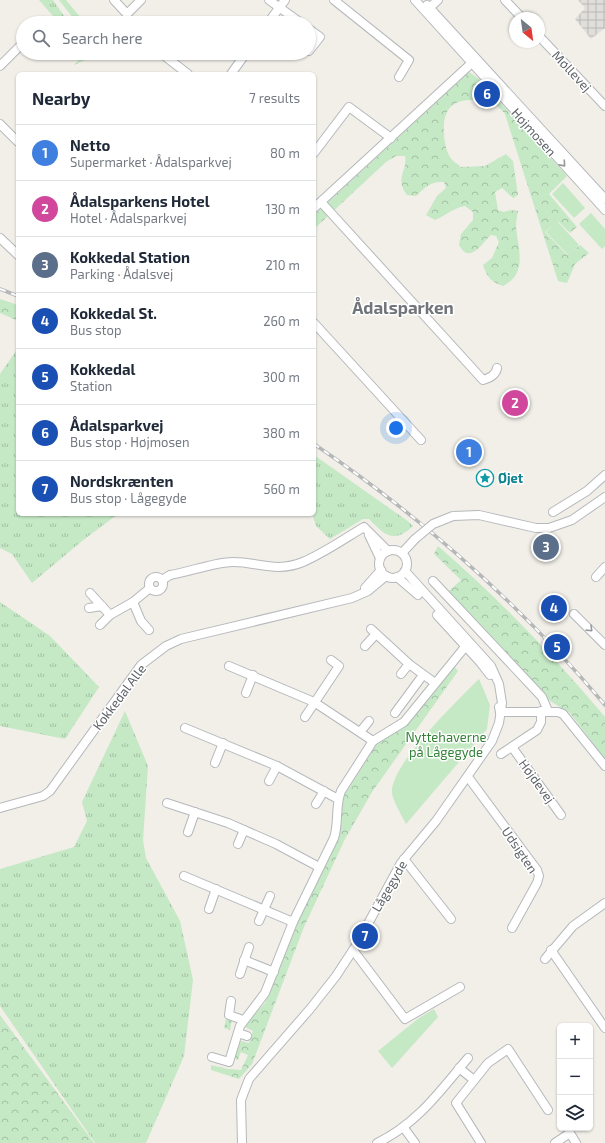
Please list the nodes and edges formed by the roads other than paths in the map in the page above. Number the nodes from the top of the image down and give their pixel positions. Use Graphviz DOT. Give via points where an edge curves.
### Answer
graph roads {
  1 [pos="114,0"];
  2 [pos="141,0"];
  3 [pos="270,0"];
  4 [pos="285,0"];
  5 [pos="334,0"];
  6 [pos="415,0"];
  7 [pos="423,0"];
  8 [pos="438,0"];
  9 [pos="505,0"];
  10 [pos="280,7"];
  11 [pos="428,9"];
  12 [pos="516,12"];
  13 [pos="273,16"];
  14 [pos="292,16"];
  15 [pos="316,34"];
  16 [pos="316,42"];
  17 [pos="545,42"];
  18 [pos="16,49"];
  19 [pos="170,60"];
  20 [pos="241,60"];
  21 [pos="474,61"];
  22 [pos="0,66"];
  23 [pos="185,72"];
  24 [pos="232,72"];
  25 [pos="399,77"];
  26 [pos="605,106"];
  27 [pos="0,124"];
  28 [pos="391,138"];
  29 [pos="16,140"];
  30 [pos="316,151"];
  31 [pos="605,199"];
  32 [pos="321,202"];
  33 [pos="316,206"];
  34 [pos="605,210"];
  35 [pos="0,238"];
  36 [pos="16,253"];
  37 [pos="316,325"];
  38 [pos="498,368"];
  39 [pos="421,440"];
  40 [pos="605,475"];
  41 [pos="605,497"];
  42 [pos="553,512"];
  43 [pos="365,529"];
  44 [pos="388,551"];
  45 [pos="402,553"];
  46 [pos="380,558"];
  47 [pos="605,567"];
  48 [pos="405,571"];
  49 [pos="384,573"];
  50 [pos="398,577"];
  51 [pos="596,577"];
  52 [pos="433,581"];
  53 [pos="90,593"];
  54 [pos="133,602"];
  55 [pos="102,606"];
  56 [pos="89,608"];
  57 [pos="110,614"];
  58 [pos="574,614"];
  59 [pos="100,625"];
  60 [pos="149,630"];
  61 [pos="467,644"];
  62 [pos="605,645"];
  63 [pos="364,646"];
  64 [pos="330,660"];
  65 [pos="409,664"];
  66 [pos="229,666"];
  67 [pos="401,674"];
  68 [pos="424,674"];
  69 [pos="253,675"];
  70 [pos="435,683"];
  71 [pos="246,694"];
  72 [pos="314,702"];
  73 [pos="501,707"];
  74 [pos="545,711"];
  75 [pos="395,713"];
  76 [pos="305,717"];
  77 [pos="369,721"];
  78 [pos="185,728"];
  79 [pos="360,732"];
  80 [pos="374,741"];
  81 [pos="223,743"];
  82 [pos="512,747"];
  83 [pos="501,754"];
  84 [pos="215,763"];
  85 [pos="277,766"];
  86 [pos="605,766"];
  87 [pos="468,777"];
  88 [pos="269,781"];
  89 [pos="324,791"];
  90 [pos="338,799"];
  91 [pos="167,803"];
  92 [pos="316,804"];
  93 [pos="0,808"];
  94 [pos="195,812"];
  95 [pos="561,815"];
  96 [pos="244,830"];
  97 [pos="188,832"];
  98 [pos="238,844"];
  99 [pos="404,859"];
  100 [pos="319,866"];
  101 [pos="184,876"];
  102 [pos="216,889"];
  103 [pos="270,896"];
  104 [pos="605,903"];
  105 [pos="265,908"];
  106 [pos="209,909"];
  107 [pos="451,918"];
  108 [pos="259,921"];
  109 [pos="294,922"];
  110 [pos="512,928"];
  111 [pos="249,947"];
  112 [pos="353,950"];
  113 [pos="551,950"];
  114 [pos="545,959"];
  115 [pos="244,960"];
  116 [pos="274,972"];
  117 [pos="240,974"];
  118 [pos="460,987"];
  119 [pos="231,1001"];
  120 [pos="243,1020"];
  121 [pos="605,1028"];
  122 [pos="238,1033"];
  123 [pos="247,1036"];
  124 [pos="212,1058"];
  125 [pos="468,1058"];
  126 [pos="459,1068"];
  127 [pos="474,1080"];
  128 [pos="548,1110"];
  129 [pos="404,1128"];
  130 [pos="242,1143"];
  131 [pos="377,1143"];
  132 [pos="415,1143"];
  133 [pos="480,1143"];
  134 [pos="555,1143"];
  135 [pos="576,1143"];
  1 -- 2 [label="street" via="127,14"];
  3 -- 10 [label="street"];
  4 -- 10 [label="street"];
  5 -- 25 [label="street" via="409,60"];
  6 -- 11 [label="street, Højmosen"];
  7 -- 11 [label="street, Højmosen"];
  8 -- 11 [label="street"];
  9 -- 12 [label="street"];
  10 -- 13 [label="street"];
  10 -- 14 [label="street"];
  11 -- 21 [label="street, Højmosen"];
  15 -- 16 [label="street" via="320,37"];
  17 -- 26 [label="street, Møllevej"];
  18 -- 22 [label="street"];
  19 -- 23 [label="street"];
  20 -- 24 [label="street"];
  21 -- 28 [label="street"];
  21 -- 31 [label="street, Højmosen"];
  21 -- 34 [label="street, Højmosen, one-way"];
  27 -- 29 [label="street"];
  28 -- 30 [label="street" via="349,106"];
  28 -- 32 [label="street"];
  32 -- 33 [label="street"];
  32 -- 38 [label="street" via="483,380 489,379"];
  35 -- 36 [label="street"];
  37 -- 39 [label="street"];
  40 -- 42 [label="street" via="587,492"];
  41 -- 45 [label="street, bridge" via="572,520 558,526 536,528 479,515 453,516 433,524"];
  43 -- 44 [label="street" via="369,530"];
  43 -- 46 [label="street"];
  43 -- 54 [label="street" via="364,527 302,562 264,567 233,562 221,563 170,575 162,580 164,584 161,590 154,591 150,588"];
  44 -- 45 [label="street"];
  44 -- 46 [label="street"];
  45 -- 48 [label="street" via="406,562"];
  46 -- 49 [label="street" via="379,564"];
  47 -- 51 [label="street"];
  48 -- 50 [label="street"];
  48 -- 61 [label="street, Lågegyde"];
  49 -- 50 [label="street"];
  49 -- 93 [label="street, Kokkedal Alle" via="368,591 355,597 181,640 166,646 141,665 50,791 43,796"];
  50 -- 61 [label="street, Lågegyde"];
  52 -- 74 [label="street" via="542,697"];
  53 -- 55 [label="street"];
  54 -- 57 [label="street"];
  54 -- 60 [label="street" via="141,621"];
  55 -- 56 [label="street"];
  55 -- 57 [label="street"];
  57 -- 59 [label="street"];
  58 -- 62 [label="street, one-way"];
  61 -- 70 [label="street"];
  61 -- 73 [label="street, Lågegyde" via="485,658 493,670 500,688"];
  63 -- 65 [label="street" via="374,631"];
  64 -- 72 [label="street" via="339,666"];
  65 -- 67 [label="street"];
  65 -- 68 [label="street"];
  66 -- 69 [label="street"];
  68 -- 70 [label="street"];
  68 -- 75 [label="street"];
  69 -- 71 [label="street"];
  69 -- 72 [label="street"];
  70 -- 80 [label="street" via="404,722"];
  72 -- 76 [label="street"];
  72 -- 79 [label="street"];
  73 -- 74 [label="street"];
  73 -- 87 [label="street, Lågegyde" via="492,741"];
  74 -- 82 [label="street" via="537,730"];
  74 -- 86 [label="street" via="558,712 566,717"];
  77 -- 79 [label="street"];
  78 -- 81 [label="street"];
  79 -- 80 [label="street"];
  80 -- 90 [label="street"];
  81 -- 84 [label="street"];
  81 -- 85 [label="street"];
  82 -- 83 [label="street"];
  82 -- 95 [label="street, Højdevej"];
  85 -- 88 [label="street"];
  85 -- 89 [label="street"];
  87 -- 99 [label="street, Lågegyde"];
  87 -- 110 [label="street, Udsigten" via="537,870 537,883"];
  89 -- 90 [label="street"];
  89 -- 92 [label="street"];
  90 -- 100 [label="street" via="336,831"];
  91 -- 94 [label="street"];
  94 -- 96 [label="street"];
  94 -- 97 [label="street"];
  96 -- 98 [label="street"];
  96 -- 100 [label="street"];
  99 -- 107 [label="street"];
  99 -- 112 [label="street, Lågegyde"];
  100 -- 109 [label="street"];
  101 -- 102 [label="street"];
  102 -- 105 [label="street"];
  102 -- 106 [label="street"];
  103 -- 105 [label="street"];
  104 -- 113 [label="street" via="573,926"];
  105 -- 108 [label="street"];
  105 -- 109 [label="street"];
  109 -- 116 [label="street"];
  111 -- 115 [label="street"];
  112 -- 118 [label="street" via="405,1019"];
  112 -- 130 [label="street, Lågegyde" via="321,996 247,1083 241,1104"];
  113 -- 114 [label="street"];
  113 -- 121 [label="street"];
  115 -- 116 [label="street"];
  115 -- 117 [label="street"];
  116 -- 120 [label="street" via="261,1000"];
  119 -- 120 [label="street" via="229,1015"];
  120 -- 122 [label="street"];
  122 -- 123 [label="street"];
  122 -- 124 [label="street" via="229,1062"];
  125 -- 126 [label="street"];
  126 -- 127 [label="street"];
  126 -- 129 [label="street" via="429,1106"];
  127 -- 128 [label="street" via="488,1063 508,1049"];
  127 -- 133 [label="street" via="456,1103"];
  129 -- 131 [label="street"];
  129 -- 132 [label="street"];
  134 -- 135 [label="street" via="570,1133"];
}
